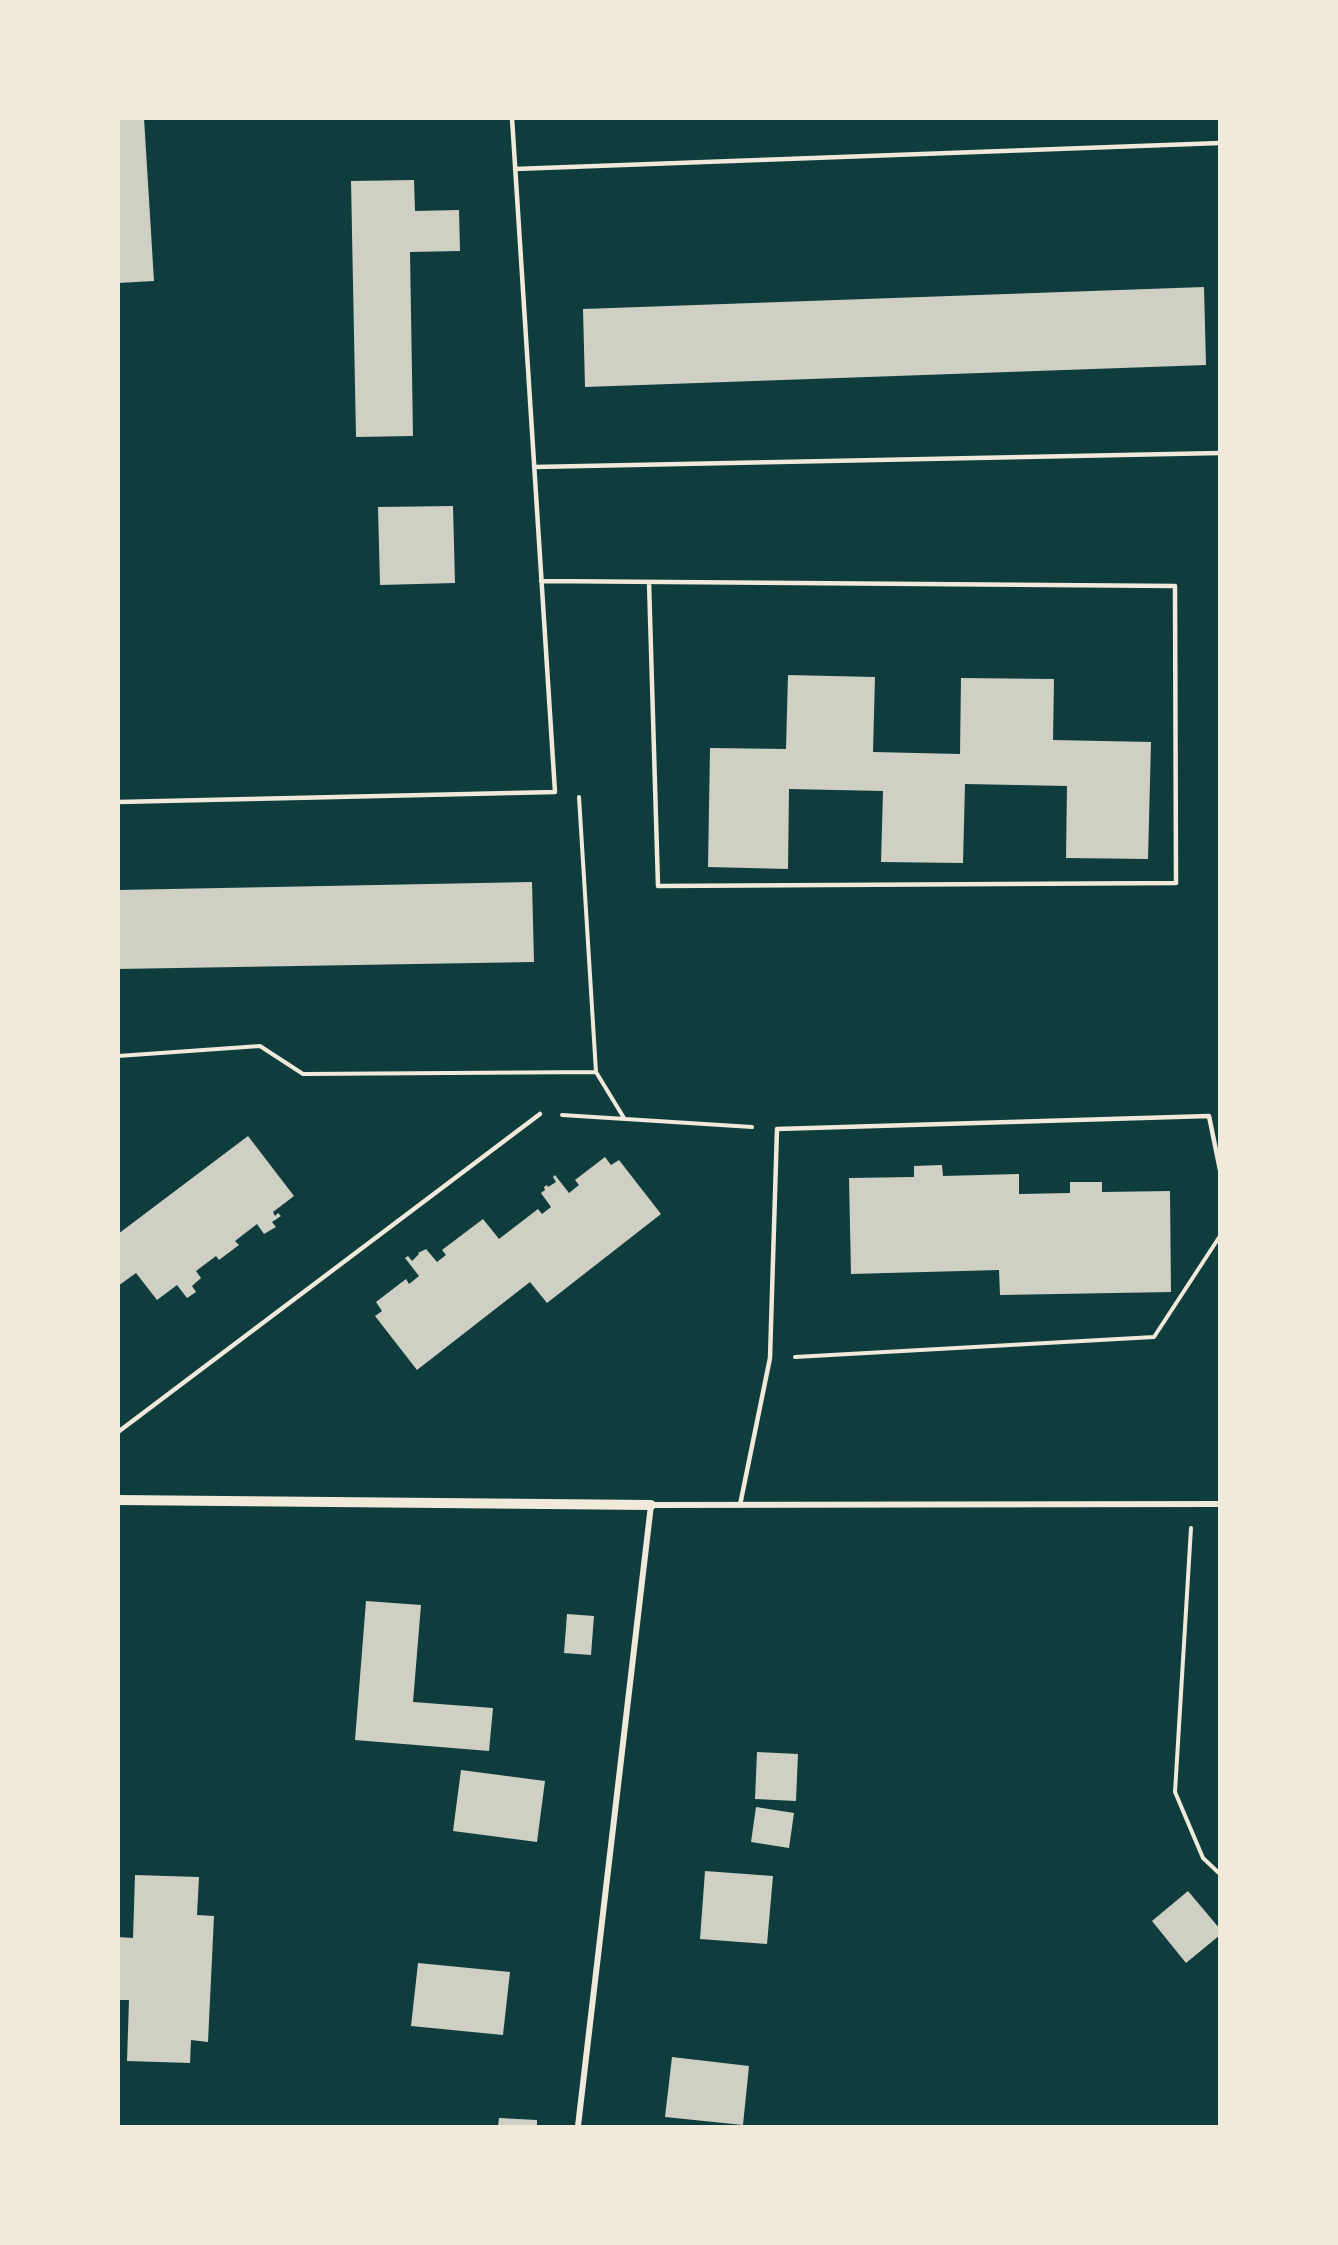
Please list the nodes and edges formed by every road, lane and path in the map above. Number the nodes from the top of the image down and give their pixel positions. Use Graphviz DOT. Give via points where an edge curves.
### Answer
graph roads {
  1 [pos="512,118"];
  2 [pos="1220,143"];
  3 [pos="515,169"];
  4 [pos="1220,453"];
  5 [pos="534,467"];
  6 [pos="542,581"];
  7 [pos="649,582"];
  8 [pos="555,792"];
  9 [pos="118,802"];
  10 [pos="118,1056"];
  11 [pos="596,1072"];
  12 [pos="540,1114"];
  13 [pos="624,1118"];
  14 [pos="777,1129"];
  15 [pos="1220,1170"];
  16 [pos="1220,1236"];
  17 [pos="770,1358"];
  18 [pos="118,1432"];
  19 [pos="118,1500"];
  20 [pos="1192,1504"];
  21 [pos="1220,1504"];
  22 [pos="651,1505"];
  23 [pos="740,1505"];
  24 [pos="1220,1874"];
  25 [pos="578,2127"];
  1 -- 3 [label="lane"];
  2 -- 3 [label="lane"];
  3 -- 5 [label="lane"];
  4 -- 5 [label="lane"];
  5 -- 6 [label="lane"];
  6 -- 7 [label="lane"];
  6 -- 8 [label="lane"];
  7 -- 7 [label="lane" via="1175,586 1176,883 658,886"];
  8 -- 9 [label="lane"];
  8 -- 11 [label="path" via="579,792"];
  10 -- 11 [label="path" via="260,1046 303,1074"];
  11 -- 13 [label="path"];
  12 -- 13 [label="path"];
  12 -- 18 [label="lane"];
  13 -- 14 [label="path"];
  14 -- 15 [label="lane" via="1209,1116"];
  14 -- 17 [label="lane"];
  16 -- 17 [label="path" via="1154,1337"];
  17 -- 23 [label="lane"];
  19 -- 22 [label="street"];
  20 -- 21 [label="street"];
  20 -- 23 [label="street"];
  20 -- 24 [label="path" via="1175,1792 1203,1858"];
  22 -- 23 [label="street"];
  22 -- 25 [label="street"];
}
